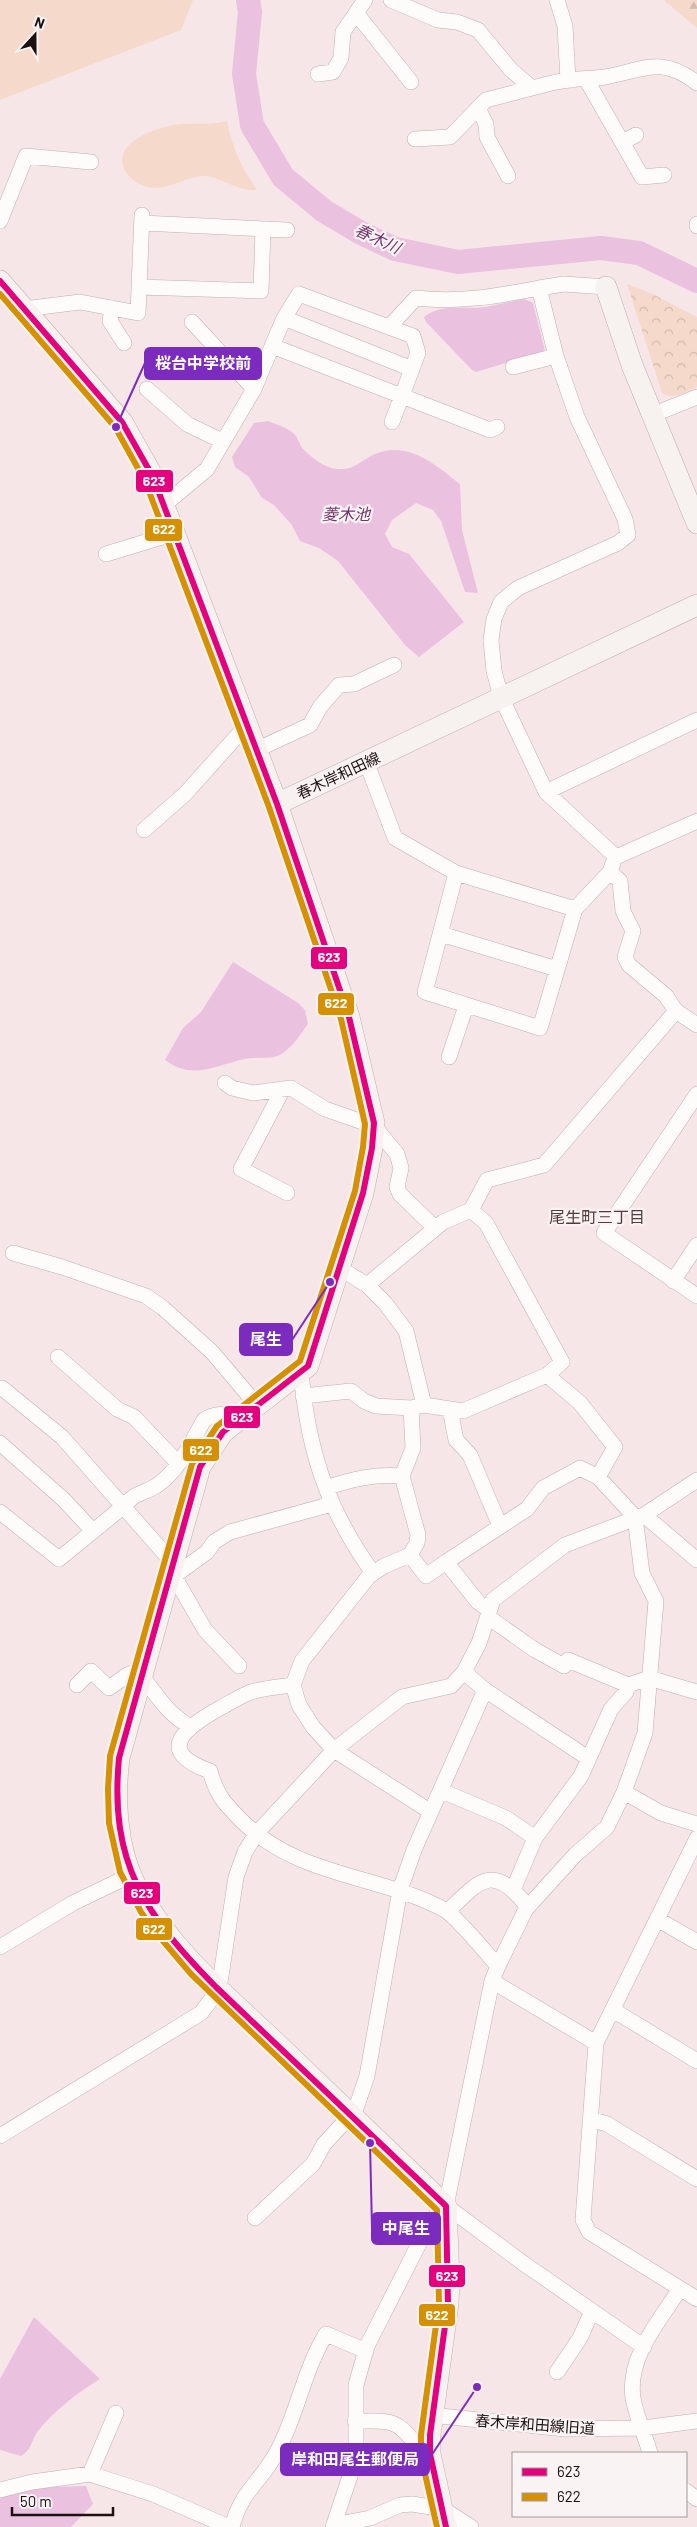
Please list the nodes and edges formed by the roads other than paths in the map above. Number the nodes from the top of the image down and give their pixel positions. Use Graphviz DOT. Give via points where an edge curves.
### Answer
graph roads {
  1 [pos="364,0"];
  2 [pos="391,0"];
  3 [pos="557,0"];
  4 [pos="356,13"];
  5 [pos="318,74"];
  6 [pos="586,79"];
  7 [pos="568,80"];
  8 [pos="411,82"];
  9 [pos="697,83"];
  10 [pos="532,88"];
  11 [pos="478,108"];
  12 [pos="636,135"];
  13 [pos="415,139"];
  14 [pos="622,142"];
  15 [pos="91,162"];
  16 [pos="508,176"];
  17 [pos="664,176"];
  18 [pos="0,221"];
  19 [pos="263,229"];
  20 [pos="287,230"];
  21 [pos="2,287"];
  22 [pos="139,287"];
  23 [pos="606,287"];
  24 [pos="539,288"];
  25 [pos="112,308"];
  26 [pos="24,309"];
  27 [pos="284,318"];
  28 [pos="192,322"];
  29 [pos="389,327"];
  30 [pos="124,343"];
  31 [pos="272,346"];
  32 [pos="556,356"];
  33 [pos="513,367"];
  34 [pos="412,369"];
  35 [pos="147,389"];
  36 [pos="254,389"];
  37 [pos="403,396"];
  38 [pos="697,397"];
  39 [pos="652,415"];
  40 [pos="392,422"];
  41 [pos="497,426"];
  42 [pos="222,441"];
  43 [pos="164,504"];
  44 [pos="697,523"];
  45 [pos="175,534"];
  46 [pos="106,554"];
  47 [pos="697,605"];
  48 [pos="394,665"];
  49 [pos="502,697"];
  50 [pos="697,720"];
  51 [pos="246,726"];
  52 [pos="256,750"];
  53 [pos="366,761"];
  54 [pos="546,792"];
  55 [pos="277,804"];
  56 [pos="697,821"];
  57 [pos="144,830"];
  58 [pos="616,857"];
  59 [pos="610,872"];
  60 [pos="456,873"];
  61 [pos="575,909"];
  62 [pos="441,934"];
  63 [pos="557,969"];
  64 [pos="466,1006"];
  65 [pos="676,1011"];
  66 [pos="697,1025"];
  67 [pos="449,1057"];
  68 [pos="225,1083"];
  69 [pos="283,1089"];
  70 [pos="697,1094"];
  71 [pos="374,1126"];
  72 [pos="287,1193"];
  73 [pos="471,1210"];
  74 [pos="436,1228"];
  75 [pos="697,1245"];
  76 [pos="13,1253"];
  77 [pos="340,1268"];
  78 [pos="673,1281"];
  79 [pos="367,1285"];
  80 [pos="697,1296"];
  81 [pos="58,1357"];
  82 [pos="301,1372"];
  83 [pos="547,1375"];
  84 [pos="2,1388"];
  85 [pos="303,1396"];
  86 [pos="256,1404"];
  87 [pos="417,1406"];
  88 [pos="450,1409"];
  89 [pos="238,1418"];
  90 [pos="0,1443"];
  91 [pos="178,1464"];
  92 [pos="402,1476"];
  93 [pos="598,1477"];
  94 [pos="697,1480"];
  95 [pos="326,1488"];
  96 [pos="332,1504"];
  97 [pos="124,1506"];
  98 [pos="0,1512"];
  99 [pos="639,1516"];
  100 [pos="500,1526"];
  101 [pos="93,1531"];
  102 [pos="410,1555"];
  103 [pos="697,1560"];
  104 [pos="446,1562"];
  105 [pos="171,1571"];
  106 [pos="373,1574"];
  107 [pos="488,1614"];
  108 [pos="239,1666"];
  109 [pos="142,1672"];
  110 [pos="464,1672"];
  111 [pos="649,1678"];
  112 [pos="77,1685"];
  113 [pos="293,1685"];
  114 [pos="628,1685"];
  115 [pos="485,1690"];
  116 [pos="697,1692"];
  117 [pos="190,1726"];
  118 [pos="334,1750"];
  119 [pos="588,1758"];
  120 [pos="442,1791"];
  121 [pos="624,1792"];
  122 [pos="431,1812"];
  123 [pos="697,1824"];
  124 [pos="256,1834"];
  125 [pos="535,1838"];
  126 [pos="697,1838"];
  127 [pos="131,1875"];
  128 [pos="400,1890"];
  129 [pos="514,1890"];
  130 [pos="528,1907"];
  131 [pos="448,1912"];
  132 [pos="657,1919"];
  133 [pos="697,1942"];
  134 [pos="0,1947"];
  135 [pos="498,1966"];
  136 [pos="492,1981"];
  137 [pos="219,1989"];
  138 [pos="613,2010"];
  139 [pos="596,2043"];
  140 [pos="697,2060"];
  141 [pos="352,2116"];
  142 [pos="590,2119"];
  143 [pos="0,2136"];
  144 [pos="697,2179"];
  145 [pos="446,2206"];
  146 [pos="255,2218"];
  147 [pos="679,2290"];
  148 [pos="697,2299"];
  149 [pos="592,2311"];
  150 [pos="644,2346"];
  151 [pos="366,2351"];
  152 [pos="557,2372"];
  153 [pos="116,2413"];
  154 [pos="431,2415"];
  155 [pos="355,2421"];
  156 [pos="697,2421"];
  157 [pos="643,2428"];
  158 [pos="650,2452"];
  159 [pos="430,2454"];
  160 [pos="90,2474"];
  161 [pos="0,2490"];
  162 [pos="444,2518"];
  163 [pos="334,2526"];
  164 [pos="231,2527"];
  165 [pos="472,2527"];
  1 -- 4 [label="street"];
  2 -- 10 [label="street" via="438,20 457,22 478,30 511,70"];
  3 -- 7 [label="street" via="565,26"];
  4 -- 5 [label="street" via="343,32 341,58 333,72"];
  4 -- 8 [label="street"];
  6 -- 7 [label="street"];
  6 -- 9 [label="street" via="655,66 673,68"];
  6 -- 14 [label="street"];
  7 -- 10 [label="street"];
  10 -- 11 [label="street" via="486,100"];
  11 -- 13 [label="street" via="450,137"];
  11 -- 16 [label="street" via="486,124 487,137"];
  12 -- 14 [label="street"];
  14 -- 17 [label="street" via="642,177"];
  15 -- 18 [label="street" via="26,156"];
  19 -- 20 [label="street"];
  19 -- 22 [label="street" via="261,291"];
  19 -- 22 [label="street" via="142,219"];
  21 -- 26 [label="street, 春木岸和田線"];
  22 -- 25 [label="street" via="138,312"];
  23 -- 24 [label="street" via="564,284"];
  23 -- 39 [label="street"];
  24 -- 29 [label="street" via="478,300 416,298"];
  24 -- 32 [label="street"];
  25 -- 26 [label="street" via="80,302"];
  25 -- 30 [label="street" via="110,321"];
  26 -- 43 [label="street, 春木岸和田線" via="122,422 138,447"];
  27 -- 29 [label="street" via="299,294"];
  27 -- 31 [label="street"];
  27 -- 34 [label="street"];
  28 -- 36 [label="street"];
  29 -- 34 [label="street" via="414,336 418,353"];
  31 -- 36 [label="street"];
  31 -- 37 [label="street"];
  32 -- 33 [label="street"];
  32 -- 49 [label="street" via="577,417 625,519 628,535 618,543 518,588 501,602 491,640 494,671"];
  34 -- 37 [label="street"];
  35 -- 42 [label="street" via="187,424"];
  36 -- 42 [label="street"];
  37 -- 40 [label="street"];
  37 -- 41 [label="street" via="490,430"];
  38 -- 39 [label="street"];
  39 -- 44 [label="street"];
  42 -- 43 [label="street" via="206,469"];
  43 -- 45 [label="street, 春木岸和田線"];
  45 -- 46 [label="street"];
  45 -- 51 [label="street, 春木岸和田線"];
  47 -- 49 [label="street, 春木岸和田線"];
  48 -- 52 [label="street" via="354,684 338,685 310,725"];
  49 -- 53 [label="street, 春木岸和田線"];
  49 -- 54 [label="street"];
  50 -- 54 [label="street"];
  51 -- 52 [label="street, 春木岸和田線"];
  51 -- 57 [label="street" via="185,794"];
  52 -- 55 [label="street, 春木岸和田線"];
  53 -- 55 [label="street, 春木岸和田線"];
  53 -- 60 [label="street" via="395,838"];
  54 -- 58 [label="street"];
  55 -- 71 [label="street" via="349,1017"];
  56 -- 58 [label="street"];
  58 -- 59 [label="street"];
  59 -- 61 [label="street"];
  59 -- 65 [label="street" via="620,881 623,911 633,931 625,957 629,965 666,996"];
  60 -- 61 [label="street"];
  60 -- 62 [label="street"];
  61 -- 63 [label="street"];
  62 -- 63 [label="street"];
  62 -- 64 [label="street" via="425,992"];
  63 -- 64 [label="street" via="540,1028"];
  64 -- 67 [label="street"];
  65 -- 66 [label="street"];
  65 -- 73 [label="street" via="544,1165 487,1180"];
  68 -- 69 [label="street" via="253,1093"];
  69 -- 71 [label="street" via="296,1090 325,1108"];
  69 -- 72 [label="street" via="241,1169"];
  70 -- 78 [label="street" via="604,1233"];
  71 -- 74 [label="street" via="397,1154 401,1168 400,1194"];
  71 -- 77 [label="street" via="362,1192"];
  73 -- 74 [label="street"];
  73 -- 83 [label="street" via="486,1223 562,1362"];
  74 -- 79 [label="street"];
  75 -- 78 [label="street"];
  76 -- 86 [label="street" via="146,1296 212,1352"];
  77 -- 79 [label="street"];
  77 -- 82 [label="street" via="311,1359"];
  78 -- 80 [label="street"];
  79 -- 87 [label="street" via="406,1331"];
  81 -- 91 [label="street" via="117,1409 134,1417"];
  82 -- 85 [label="street"];
  82 -- 86 [label="street"];
  83 -- 88 [label="street" via="476,1407 463,1411"];
  83 -- 93 [label="street" via="580,1404 615,1447"];
  84 -- 97 [label="street" via="62,1437"];
  85 -- 87 [label="street" via="351,1391 376,1406"];
  85 -- 95 [label="street" via="312,1452"];
  86 -- 89 [label="street"];
  87 -- 88 [label="street"];
  87 -- 92 [label="street" via="413,1448"];
  88 -- 100 [label="street" via="456,1440 470,1455"];
  89 -- 91 [label="street" via="222,1414 211,1415 204,1420"];
  89 -- 105 [label="street" via="223,1432 200,1467"];
  90 -- 101 [label="street" via="64,1500"];
  91 -- 97 [label="street" via="155,1486 132,1495"];
  92 -- 95 [label="street" via="356,1478"];
  92 -- 102 [label="street" via="418,1536"];
  93 -- 99 [label="street"];
  93 -- 100 [label="street" via="580,1468 543,1488 527,1509"];
  94 -- 99 [label="street"];
  95 -- 96 [label="street"];
  96 -- 105 [label="street" via="230,1532 214,1542 207,1552"];
  96 -- 106 [label="street" via="352,1544"];
  97 -- 101 [label="street"];
  97 -- 105 [label="street"];
  98 -- 101 [label="street" via="60,1559"];
  99 -- 103 [label="street"];
  99 -- 107 [label="street" via="565,1545 493,1600"];
  99 -- 111 [label="street" via="642,1573 656,1601"];
  100 -- 104 [label="street"];
  102 -- 104 [label="street" via="426,1576"];
  102 -- 106 [label="street"];
  104 -- 107 [label="street"];
  105 -- 108 [label="street" via="205,1630"];
  105 -- 109 [label="street"];
  106 -- 113 [label="street" via="317,1640 302,1662"];
  107 -- 110 [label="street" via="479,1643"];
  107 -- 114 [label="street" via="535,1650 564,1666 568,1660"];
  109 -- 112 [label="street" via="126,1675 109,1688 91,1671"];
  109 -- 117 [label="street" via="166,1709"];
  109 -- 127 [label="street" via="117,1774 119,1826"];
  110 -- 115 [label="street"];
  110 -- 118 [label="street" via="451,1686 402,1697"];
  111 -- 114 [label="street"];
  111 -- 116 [label="street"];
  111 -- 121 [label="street" via="645,1733"];
  113 -- 117 [label="street" via="249,1693"];
  113 -- 118 [label="street" via="299,1704 313,1727"];
  114 -- 119 [label="street" via="626,1692 610,1709"];
  115 -- 119 [label="street"];
  115 -- 120 [label="street"];
  117 -- 124 [label="street" via="180,1742 182,1754 192,1764 210,1771 220,1799"];
  118 -- 122 [label="street"];
  118 -- 124 [label="street"];
  119 -- 125 [label="street" via="581,1776"];
  120 -- 122 [label="street"];
  120 -- 125 [label="street" via="506,1818"];
  121 -- 123 [label="street" via="661,1813"];
  121 -- 130 [label="street" via="607,1827 575,1855"];
  122 -- 128 [label="street"];
  124 -- 128 [label="street" via="271,1846 327,1870"];
  124 -- 137 [label="street" via="236,1877"];
  125 -- 129 [label="street"];
  126 -- 132 [label="street"];
  127 -- 134 [label="street" via="73,1903"];
  127 -- 137 [label="street" via="168,1938"];
  128 -- 131 [label="street"];
  128 -- 141 [label="street" via="367,2076"];
  129 -- 130 [label="street"];
  129 -- 131 [label="street" via="501,1882 486,1879 475,1884"];
  130 -- 135 [label="street"];
  131 -- 135 [label="street"];
  132 -- 133 [label="street"];
  132 -- 138 [label="street"];
  135 -- 136 [label="street"];
  136 -- 139 [label="street"];
  136 -- 145 [label="street"];
  137 -- 141 [label="street"];
  137 -- 143 [label="street" via="201,2013"];
  138 -- 139 [label="street"];
  138 -- 140 [label="street"];
  139 -- 142 [label="street"];
  141 -- 145 [label="street"];
  141 -- 146 [label="street" via="324,2144 313,2164"];
  142 -- 144 [label="street" via="607,2124"];
  142 -- 147 [label="street" via="583,2220 589,2232"];
  145 -- 149 [label="street"];
  145 -- 151 [label="street" via="430,2222"];
  145 -- 154 [label="street" via="448,2304"];
  147 -- 148 [label="street"];
  147 -- 150 [label="street"];
  149 -- 150 [label="street"];
  149 -- 152 [label="street" via="580,2338"];
  150 -- 157 [label="street" via="632,2374 633,2399"];
  151 -- 155 [label="street" via="356,2385"];
  151 -- 164 [label="street" via="326,2334 313,2355 279,2449 244,2495"];
  153 -- 160 [label="street"];
  154 -- 157 [label="street, 春木岸和田線旧道" via="566,2429"];
  154 -- 159 [label="street"];
  155 -- 159 [label="street" via="394,2423 414,2444"];
  155 -- 163 [label="street" via="356,2458"];
  156 -- 157 [label="street, 春木岸和田線旧道"];
  157 -- 158 [label="street"];
  159 -- 162 [label="street"];
  160 -- 161 [label="street"];
  160 -- 164 [label="street" via="153,2494"];
  162 -- 163 [label="street" via="412,2504"];
  162 -- 165 [label="street"];
}
